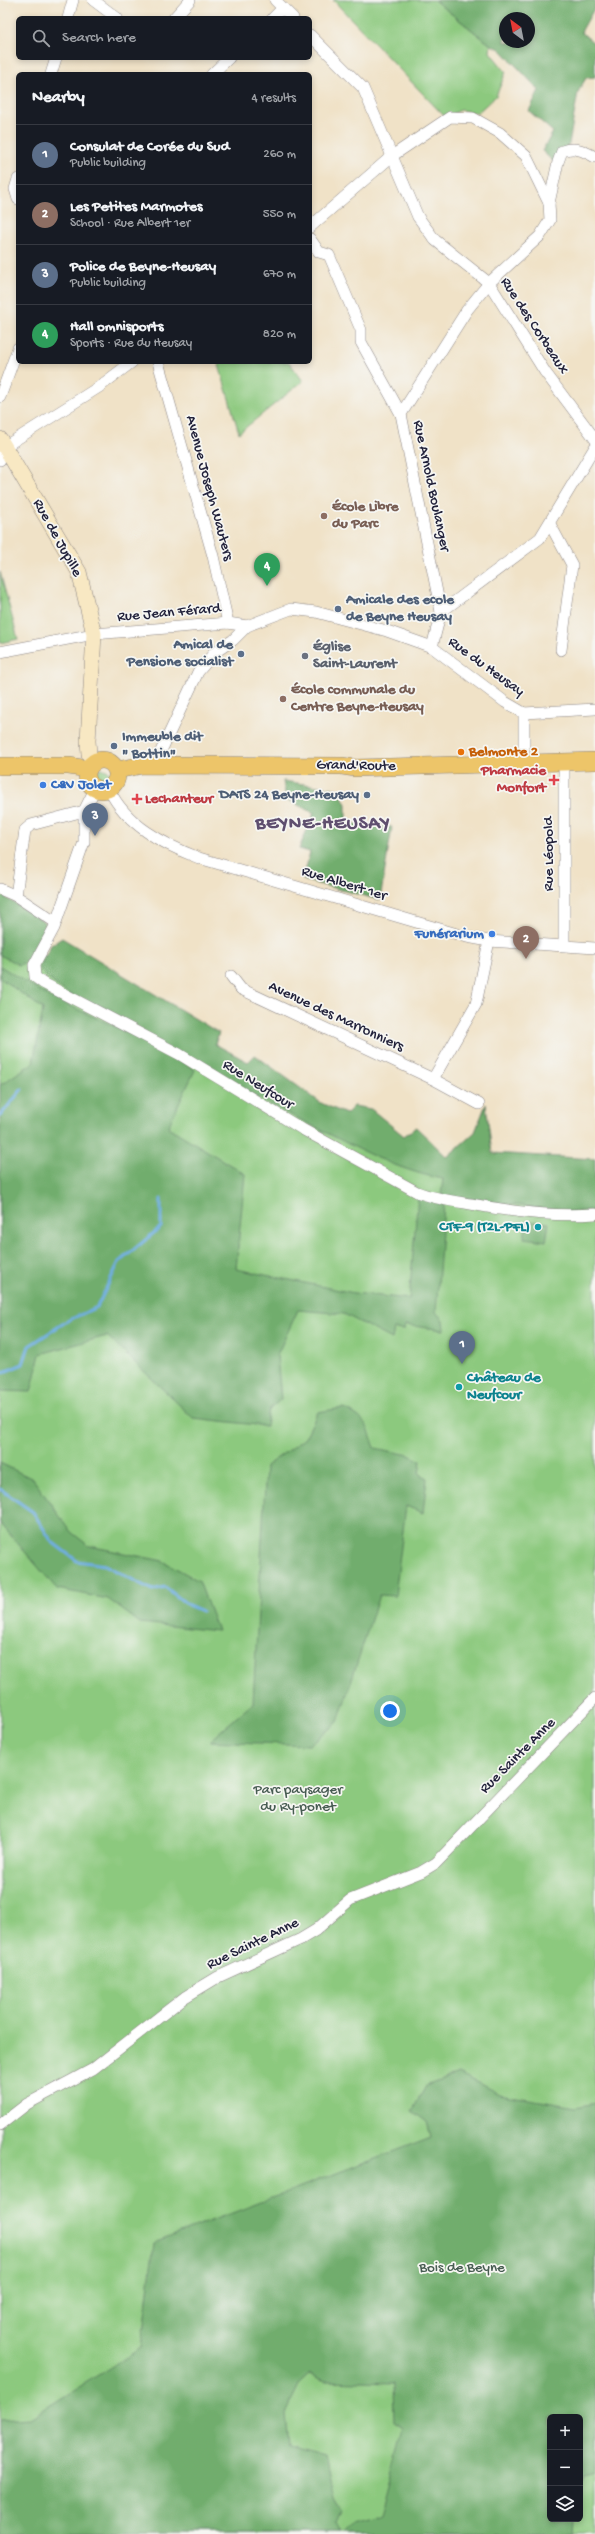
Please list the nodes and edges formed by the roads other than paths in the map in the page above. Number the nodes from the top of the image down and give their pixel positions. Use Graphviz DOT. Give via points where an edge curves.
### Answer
graph roads {
  1 [pos="73,0"];
  2 [pos="93,0"];
  3 [pos="190,0"];
  4 [pos="279,4"];
  5 [pos="69,16"];
  6 [pos="114,16"];
  7 [pos="176,16"];
  8 [pos="273,16"];
  9 [pos="291,16"];
  10 [pos="312,37"];
  11 [pos="55,60"];
  12 [pos="227,60"];
  13 [pos="52,72"];
  14 [pos="214,72"];
  15 [pos="392,156"];
  16 [pos="595,157"];
  17 [pos="549,203"];
  18 [pos="312,225"];
  19 [pos="312,242"];
  20 [pos="489,283"];
  21 [pos="16,353"];
  22 [pos="129,364"];
  23 [pos="159,364"];
  24 [pos="0,397"];
  25 [pos="401,414"];
  26 [pos="595,439"];
  27 [pos="595,447"];
  28 [pos="1,449"];
  29 [pos="550,524"];
  30 [pos="441,612"];
  31 [pos="228,623"];
  32 [pos="247,626"];
  33 [pos="94,634"];
  34 [pos="432,647"];
  35 [pos="561,650"];
  36 [pos="0,652"];
  37 [pos="595,709"];
  38 [pos="524,713"];
  39 [pos="595,761"];
  40 [pos="564,762"];
  41 [pos="524,764"];
  42 [pos="0,766"];
  43 [pos="154,766"];
  44 [pos="117,770"];
  45 [pos="91,772"];
  46 [pos="84,811"];
  47 [pos="0,889"];
  48 [pos="16,896"];
  49 [pos="55,922"];
  50 [pos="489,941"];
  51 [pos="564,945"];
  52 [pos="595,948"];
  53 [pos="230,976"];
  54 [pos="433,1079"];
  55 [pos="479,1104"];
  56 [pos="595,1214"];
  57 [pos="595,1698"];
  58 [pos="0,2125"];
  1 -- 5 [label="street"];
  2 -- 6 [label="street"];
  3 -- 7 [label="street"];
  4 -- 8 [label="street"];
  4 -- 9 [label="street"];
  10 -- 15 [label="street, Rue des Corbeaux" via="363,88"];
  11 -- 13 [label="street"];
  12 -- 14 [label="street"];
  15 -- 17 [label="street" via="450,117 473,118 500,133 526,156"];
  15 -- 18 [label="street"];
  15 -- 20 [label="street, Rue des Corbeaux" via="418,217 435,240"];
  16 -- 17 [label="street, Rue Arnold Boulanger" via="584,150 570,148 562,152"];
  17 -- 20 [label="street, Rue Arnold Boulanger" via="550,220 540,236"];
  19 -- 25 [label="street" via="319,252 329,255 361,330 361,342"];
  20 -- 25 [label="street, Rue Arnold Boulanger" via="467,310"];
  20 -- 26 [label="street, Rue des Corbeaux" via="545,372"];
  21 -- 24 [label="street"];
  22 -- 28 [label="street" via="99,387 51,415"];
  23 -- 31 [label="street, Avenue Joseph Wauters" via="213,556"];
  25 -- 30 [label="street, Rue Arnold Boulanger"];
  27 -- 29 [label="street"];
  28 -- 33 [label="street, Rue de Jupille" via="79,572"];
  29 -- 30 [label="street" via="540,538"];
  29 -- 35 [label="street" via="572,565"];
  30 -- 34 [label="street, Rue Arnold Boulanger"];
  31 -- 32 [label="street, Rue Jean Férard"];
  31 -- 33 [label="street, Rue Jean Férard"];
  32 -- 34 [label="street, Rue du Heusay" via="291,609 300,609 387,631"];
  32 -- 43 [label="street, Rue du Heusay" via="214,653 198,672"];
  33 -- 36 [label="street, Rue Jean Férard"];
  33 -- 45 [label="street, Rue de Jupille"];
  34 -- 38 [label="street, Rue du Heusay" via="505,702"];
  37 -- 38 [label="street"];
  38 -- 41 [label="street, Rue du Heusay"];
  39 -- 40 [label="main road, Grand'Route"];
  40 -- 41 [label="main road, Grand'Route"];
  40 -- 51 [label="street, Rue Léopold"];
  41 -- 43 [label="main road, Grand'Route" via="355,768"];
  42 -- 45 [label="main road"];
  43 -- 44 [label="main road, Grand'Route" via="138,765"];
  44 -- 45 [label="main road" via="107,761"];
  44 -- 45 [label="main road" via="116,782"];
  45 -- 46 [label="street"];
  45 -- 50 [label="street, Rue Albert 1er" via="133,822 178,850 227,867"];
  46 -- 48 [label="street" via="31,825 26,830"];
  46 -- 49 [label="street, Rue Neufcour" via="84,842"];
  47 -- 48 [label="street"];
  48 -- 49 [label="street"];
  49 -- 56 [label="street, Rue Neufcour" via="51,936 34,967 35,977 179,1054 302,1130 417,1192 432,1197 504,1211 565,1216"];
  50 -- 51 [label="street, Rue Albert 1er"];
  50 -- 54 [label="street" via="476,1004"];
  51 -- 52 [label="street, Rue Albert 1er"];
  53 -- 54 [label="street, Avenue des Marronniers" via="241,989"];
  54 -- 55 [label="street, Avenue des Marronniers"];
  57 -- 58 [label="street, Rue Sainte Anne" via="436,1863 421,1872 350,1900 316,1930 301,1939 218,1977 185,1997 93,2069 27,2104"];
}
